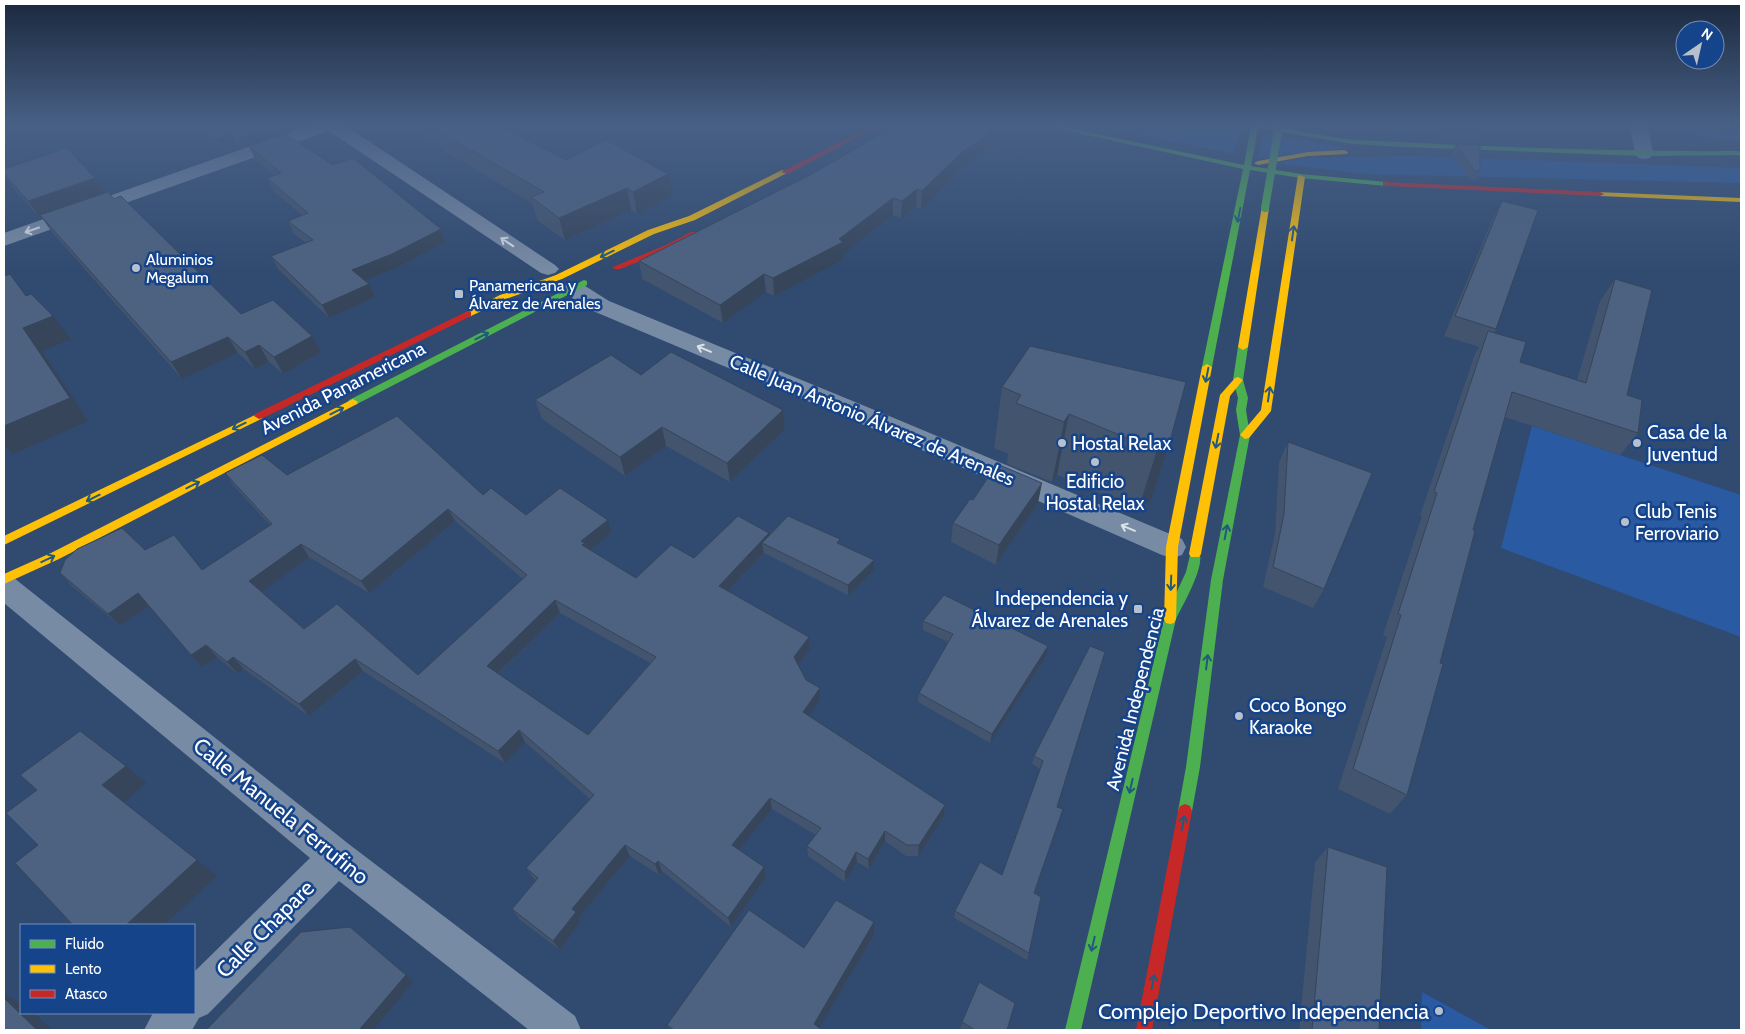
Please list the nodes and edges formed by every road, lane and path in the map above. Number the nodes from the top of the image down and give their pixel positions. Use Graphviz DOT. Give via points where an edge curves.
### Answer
graph roads {
  1 [pos="189,174"];
  2 [pos="406,174"];
  3 [pos="781,174"];
  4 [pos="1246,174"];
  5 [pos="1271,174"];
  6 [pos="1286,174"];
  7 [pos="1301,177"];
  8 [pos="1741,188"];
  9 [pos="1569,192"];
  10 [pos="1741,200"];
  11 [pos="657,217"];
  12 [pos="692,218"];
  13 [pos="707,228"];
  14 [pos="4,240"];
  15 [pos="548,269"];
  16 [pos="603,274"];
  17 [pos="574,289"];
  18 [pos="503,297"];
  19 [pos="1238,380"];
  20 [pos="1245,435"];
  21 [pos="4,541"];
  22 [pos="1172,547"];
  23 [pos="4,579"];
  24 [pos="4,586"];
  25 [pos="1170,619"];
  26 [pos="337,857"];
  27 [pos="195,999"];
  28 [pos="180,1014"];
  29 [pos="164,1030"];
  30 [pos="561,1030"];
  31 [pos="1073,1030"];
  32 [pos="1144,1030"];
  1 -- 14 [label="street, one-way"];
  15 -- 2 [label="street, one-way"];
  3 -- 12 [label="main road, Avenida Panamericana"];
  4 -- 22 [label="main road, one-way"];
  5 -- 19 [label="main road, Avenida Independencia, bridge"];
  6 -- 7 [label="main road"];
  7 -- 9 [label="main road" via="1378,185"];
  20 -- 7 [label="main road, one-way" via="1266,411"];
  8 -- 9 [label="main road"];
  9 -- 10 [label="main road"];
  11 -- 15 [label="main road"];
  12 -- 16 [label="main road, Avenida Panamericana"];
  12 -- 18 [label="main road, Avenida Panamericana, one-way" via="651,232 559,277"];
  13 -- 16 [label="main road"];
  15 -- 18 [label="main road"];
  16 -- 17 [label="main road, Avenida Panamericana"];
  22 -- 17 [label="street, Calle Juan Antonio Álvarez de Arenales, one-way" via="601,306"];
  23 -- 17 [label="main road, Avenida Panamericana, one-way" via="55,556"];
  18 -- 21 [label="main road, Avenida Panamericana, one-way"];
  19 -- 20 [label="main road, Avenida Independencia" via="1244,398 1241,410"];
  19 -- 25 [label="main road, Avenida Independencia, one-way" via="1225,395 1192,572"];
  32 -- 20 [label="main road, Avenida Independencia, one-way" via="1194,767 1217,580"];
  22 -- 25 [label="main road, one-way"];
  24 -- 26 [label="street, Calle Manuela Ferrufino"];
  25 -- 31 [label="main road, Avenida Independencia, one-way"];
  26 -- 27 [label="street, Calle Chapare"];
  26 -- 30 [label="street, Calle Manuela Ferrufino"];
  28 -- 29 [label="street"];
}
